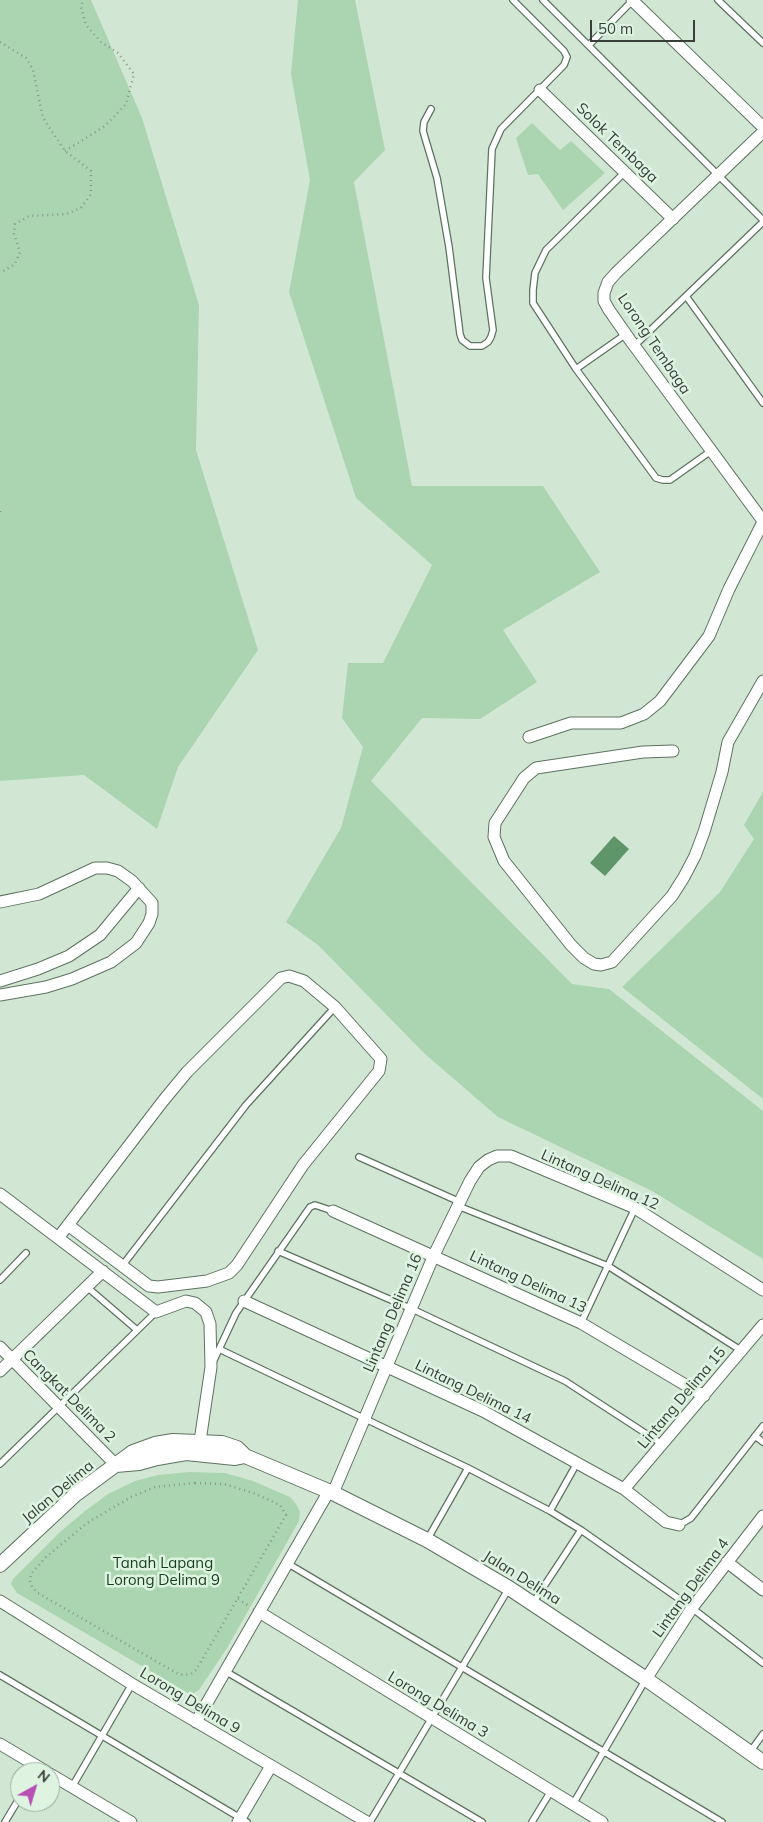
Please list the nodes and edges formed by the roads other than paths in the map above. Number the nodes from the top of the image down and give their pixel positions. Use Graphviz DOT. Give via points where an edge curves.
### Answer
graph roads {
  1 [pos="513,0"];
  2 [pos="543,0"];
  3 [pos="632,0"];
  4 [pos="718,0"];
  5 [pos="763,43"];
  6 [pos="589,46"];
  7 [pos="540,90"];
  8 [pos="431,109"];
  9 [pos="763,126"];
  10 [pos="763,132"];
  11 [pos="625,172"];
  12 [pos="718,176"];
  13 [pos="673,219"];
  14 [pos="763,221"];
  15 [pos="686,296"];
  16 [pos="626,334"];
  17 [pos="634,346"];
  18 [pos="576,369"];
  19 [pos="763,403"];
  20 [pos="711,451"];
  21 [pos="763,522"];
  22 [pos="763,681"];
  23 [pos="529,737"];
  24 [pos="673,750"];
  25 [pos="139,888"];
  26 [pos="0,902"];
  27 [pos="0,981"];
  28 [pos="0,995"];
  29 [pos="335,1007"];
  30 [pos="497,1156"];
  31 [pos="359,1158"];
  32 [pos="0,1194"];
  33 [pos="459,1204"];
  34 [pos="635,1208"];
  35 [pos="333,1211"];
  36 [pos="68,1225"];
  37 [pos="58,1238"];
  38 [pos="278,1252"];
  39 [pos="26,1253"];
  40 [pos="434,1255"];
  41 [pos="122,1266"];
  42 [pos="608,1266"];
  43 [pos="103,1271"];
  44 [pos="0,1280"];
  45 [pos="87,1287"];
  46 [pos="763,1290"];
  47 [pos="244,1301"];
  48 [pos="412,1310"];
  49 [pos="156,1312"];
  50 [pos="581,1323"];
  51 [pos="763,1326"];
  52 [pos="137,1330"];
  53 [pos="0,1347"];
  54 [pos="219,1349"];
  55 [pos="742,1351"];
  56 [pos="12,1359"];
  57 [pos="211,1367"];
  58 [pos="386,1368"];
  59 [pos="0,1371"];
  60 [pos="704,1396"];
  61 [pos="59,1406"];
  62 [pos="364,1418"];
  63 [pos="763,1426"];
  64 [pos="755,1436"];
  65 [pos="200,1441"];
  66 [pos="763,1442"];
  67 [pos="662,1444"];
  68 [pos="246,1456"];
  69 [pos="578,1463"];
  70 [pos="0,1464"];
  71 [pos="116,1465"];
  72 [pos="468,1468"];
  73 [pos="624,1489"];
  74 [pos="331,1492"];
  75 [pos="550,1511"];
  76 [pos="763,1516"];
  77 [pos="679,1525"];
  78 [pos="580,1530"];
  79 [pos="427,1540"];
  80 [pos="727,1562"];
  81 [pos="287,1564"];
  82 [pos="0,1565"];
  83 [pos="509,1588"];
  84 [pos="763,1590"];
  85 [pos="0,1601"];
  86 [pos="534,1603"];
  87 [pos="692,1608"];
  88 [pos="259,1612"];
  89 [pos="763,1663"];
  90 [pos="462,1667"];
  91 [pos="225,1671"];
  92 [pos="0,1675"];
  93 [pos="646,1679"];
  94 [pos="132,1684"];
  95 [pos="432,1718"];
  96 [pos="196,1722"];
  97 [pos="763,1734"];
  98 [pos="102,1736"];
  99 [pos="0,1744"];
  100 [pos="603,1752"];
  101 [pos="749,1753"];
  102 [pos="28,1762"];
  103 [pos="763,1762"];
  104 [pos="271,1766"];
  105 [pos="399,1774"];
  106 [pos="60,1781"];
  107 [pos="72,1787"];
  108 [pos="551,1791"];
  109 [pos="572,1804"];
  110 [pos="0,1818"];
  111 [pos="242,1821"];
  112 [pos="5,1822"];
  113 [pos="131,1822"];
  114 [pos="368,1822"];
  115 [pos="482,1822"];
  116 [pos="532,1822"];
  117 [pos="602,1822"];
  118 [pos="722,1822"];
  1 -- 7 [label="lane" via="567,57 564,65"];
  2 -- 6 [label="lane"];
  3 -- 6 [label="lane"];
  3 -- 9 [label="street"];
  4 -- 5 [label="lane"];
  6 -- 12 [label="lane"];
  7 -- 8 [label="lane" via="501,129 492,149 486,278 493,330 488,342 476,347 462,340 460,334 437,178 424,131 424,122"];
  7 -- 11 [label="street, Solok Tembaga"];
  10 -- 12 [label="street, Lorong Tembaga"];
  11 -- 13 [label="street, Solok Tembaga"];
  11 -- 18 [label="lane" via="546,250 535,273 533,303"];
  12 -- 13 [label="street, Lorong Tembaga"];
  12 -- 14 [label="lane"];
  13 -- 16 [label="street, Lorong Tembaga" via="608,282 604,301"];
  14 -- 15 [label="lane"];
  15 -- 17 [label="lane"];
  15 -- 19 [label="lane"];
  16 -- 17 [label="street, Lorong Tembaga"];
  16 -- 18 [label="lane"];
  17 -- 20 [label="street, Lorong Tembaga"];
  18 -- 20 [label="lane" via="656,478 670,480"];
  20 -- 21 [label="street, Lorong Tembaga"];
  21 -- 23 [label="street" via="709,636 660,701 644,714 622,723 571,723"];
  22 -- 24 [label="street" via="728,742 704,832 684,877 672,896 612,962 594,964 572,945 504,861 494,837 496,823 524,778 536,768"];
  25 -- 26 [label="street" via="118,871 95,868 39,894"];
  25 -- 27 [label="street" via="100,935 69,956"];
  25 -- 28 [label="street" via="152,903 152,914 136,943 123,954 46,988"];
  29 -- 36 [label="street" via="304,981 289,976 280,978 187,1072"];
  29 -- 41 [label="lane" via="246,1105"];
  29 -- 41 [label="street" via="377,1053 381,1059 379,1071 303,1165 237,1265 228,1273 207,1281 158,1287 149,1286"];
  30 -- 33 [label="street, Lintang Delima 16" via="479,1167"];
  30 -- 34 [label="street, Lintang Delima 12" via="511,1156"];
  31 -- 33 [label="lane"];
  32 -- 37 [label="street"];
  33 -- 40 [label="street, Lintang Delima 16"];
  33 -- 42 [label="lane"];
  34 -- 42 [label="lane"];
  34 -- 46 [label="street, Lintang Delima 12"];
  35 -- 38 [label="lane" via="312,1206"];
  35 -- 40 [label="street, Lintang Delima 13"];
  36 -- 37 [label="street"];
  36 -- 41 [label="street"];
  37 -- 43 [label="street"];
  38 -- 47 [label="lane"];
  38 -- 48 [label="lane"];
  39 -- 44 [label="lane"];
  40 -- 48 [label="street, Lintang Delima 16"];
  40 -- 50 [label="street, Lintang Delima 13"];
  42 -- 50 [label="lane"];
  42 -- 55 [label="lane"];
  43 -- 45 [label="street"];
  43 -- 49 [label="street"];
  45 -- 52 [label="lane"];
  45 -- 56 [label="street"];
  47 -- 54 [label="lane"];
  47 -- 58 [label="street, Lintang Delima 14"];
  48 -- 58 [label="street, Lintang Delima 16"];
  48 -- 67 [label="lane" via="565,1381"];
  49 -- 52 [label="lane"];
  49 -- 57 [label="street" via="186,1301 195,1303 206,1312 210,1324"];
  50 -- 60 [label="street, Lintang Delima 13"];
  51 -- 55 [label="street, Lintang Delima 15"];
  52 -- 61 [label="lane"];
  53 -- 56 [label="street, Cangkat Delima 2"];
  54 -- 57 [label="lane"];
  54 -- 62 [label="lane"];
  55 -- 60 [label="street, Lintang Delima 15"];
  56 -- 59 [label="street"];
  56 -- 61 [label="street, Cangkat Delima 2"];
  57 -- 65 [label="street"];
  58 -- 62 [label="street, Lintang Delima 16"];
  58 -- 69 [label="street, Lintang Delima 14" via="483,1411"];
  60 -- 67 [label="street, Lintang Delima 15"];
  61 -- 70 [label="lane"];
  61 -- 71 [label="street, Cangkat Delima 2"];
  62 -- 72 [label="lane"];
  62 -- 74 [label="street, Lintang Delima 16"];
  63 -- 64 [label="lane"];
  64 -- 66 [label="lane"];
  64 -- 77 [label="lane" via="691,1518"];
  65 -- 68 [label="street, Jalan Delima" via="222,1443 237,1448"];
  65 -- 71 [label="street, Jalan Delima" via="155,1444 133,1452"];
  67 -- 73 [label="street, Lintang Delima 15"];
  68 -- 71 [label="street, Jalan Delima" via="235,1458 186,1453"];
  68 -- 74 [label="street, Jalan Delima"];
  69 -- 73 [label="street, Lintang Delima 14"];
  69 -- 75 [label="lane"];
  71 -- 82 [label="street, Jalan Delima" via="76,1494"];
  72 -- 75 [label="lane"];
  72 -- 79 [label="lane"];
  73 -- 77 [label="street, Lintang Delima 14" via="666,1522"];
  74 -- 79 [label="street, Jalan Delima"];
  74 -- 81 [label="street, Lintang Delima 16"];
  75 -- 78 [label="lane"];
  76 -- 80 [label="street, Lintang Delima 4"];
  78 -- 86 [label="lane"];
  78 -- 87 [label="lane"];
  79 -- 83 [label="street, Jalan Delima"];
  80 -- 84 [label="street"];
  80 -- 87 [label="street, Lintang Delima 4"];
  81 -- 88 [label="street, Lintang Delima 16"];
  81 -- 90 [label="lane"];
  83 -- 86 [label="street, Jalan Delima"];
  83 -- 90 [label="lane"];
  85 -- 94 [label="street, Lorong Delima 9"];
  86 -- 93 [label="street, Jalan Delima"];
  87 -- 89 [label="lane"];
  87 -- 93 [label="street, Lintang Delima 4"];
  88 -- 91 [label="street, Lintang Delima 16"];
  88 -- 95 [label="street, Lorong Delima 3"];
  90 -- 95 [label="lane"];
  90 -- 100 [label="lane"];
  91 -- 96 [label="street, Lintang Delima 16"];
  91 -- 105 [label="lane"];
  92 -- 98 [label="lane"];
  93 -- 100 [label="lane"];
  93 -- 101 [label="street, Jalan Delima"];
  94 -- 96 [label="street, Lorong Delima 9"];
  94 -- 98 [label="lane"];
  95 -- 105 [label="lane"];
  95 -- 108 [label="street, Lorong Delima 3"];
  96 -- 104 [label="street, Lorong Delima 9"];
  97 -- 101 [label="lane"];
  98 -- 107 [label="lane"];
  98 -- 111 [label="lane"];
  99 -- 102 [label="street"];
  100 -- 109 [label="lane"];
  100 -- 118 [label="lane"];
  101 -- 103 [label="street, Jalan Delima"];
  104 -- 111 [label="street"];
  104 -- 114 [label="street, Lorong Delima 9"];
  105 -- 114 [label="lane"];
  105 -- 115 [label="lane"];
  106 -- 107 [label="street"];
  107 -- 113 [label="street"];
  108 -- 109 [label="street, Lorong Delima 3"];
  108 -- 116 [label="lane"];
  109 -- 117 [label="street, Lorong Delima 3"];
  110 -- 112 [label="lane"];
}
